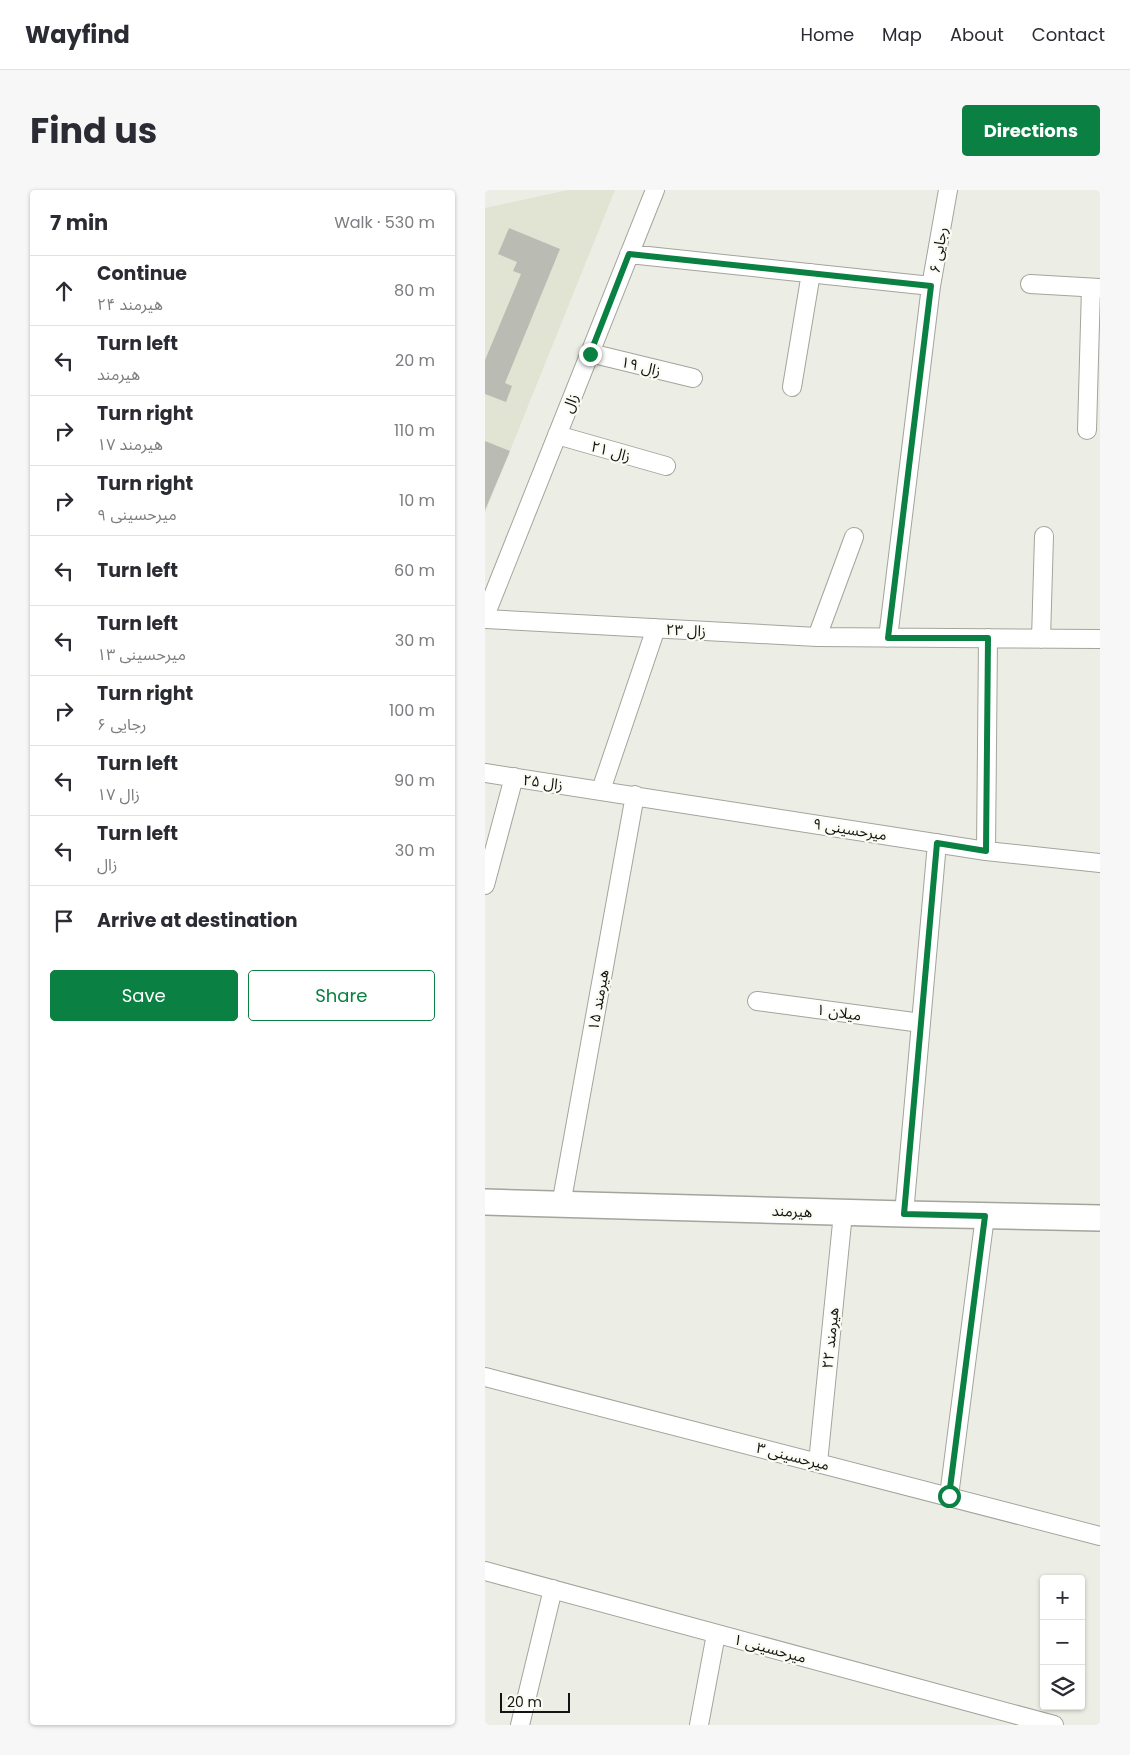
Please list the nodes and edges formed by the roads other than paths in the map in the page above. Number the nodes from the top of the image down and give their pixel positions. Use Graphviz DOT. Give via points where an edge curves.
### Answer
graph roads {
  1 [pos="655,190"];
  2 [pos="948,190"];
  3 [pos="629,254"];
  4 [pos="811,273"];
  5 [pos="1030,284"];
  6 [pos="931,286"];
  7 [pos="1096,288"];
  8 [pos="590,354"];
  9 [pos="693,378"];
  10 [pos="792,387"];
  11 [pos="1087,430"];
  12 [pos="557,436"];
  13 [pos="666,466"];
  14 [pos="1044,536"];
  15 [pos="854,537"];
  16 [pos="485,617"];
  17 [pos="655,628"];
  18 [pos="817,637"];
  19 [pos="888,638"];
  20 [pos="988,638"];
  21 [pos="1041,638"];
  22 [pos="1100,639"];
  23 [pos="485,773"];
  24 [pos="514,777"];
  25 [pos="601,790"];
  26 [pos="635,795"];
  27 [pos="937,843"];
  28 [pos="986,851"];
  29 [pos="1100,863"];
  30 [pos="485,886"];
  31 [pos="757,1001"];
  32 [pos="921,1022"];
  33 [pos="485,1202"];
  34 [pos="561,1205"];
  35 [pos="843,1212"];
  36 [pos="904,1214"];
  37 [pos="985,1216"];
  38 [pos="1100,1218"];
  39 [pos="485,1378"];
  40 [pos="818,1463"];
  41 [pos="949,1496"];
  42 [pos="1100,1536"];
  43 [pos="485,1571"];
  44 [pos="553,1589"];
  45 [pos="716,1634"];
  46 [pos="520,1725"];
  47 [pos="699,1725"];
  48 [pos="1054,1725"];
  1 -- 3 [label="street, زال"];
  2 -- 6 [label="street, رجایی ۶"];
  3 -- 4 [label="street"];
  3 -- 8 [label="street, زال"];
  4 -- 6 [label="street"];
  4 -- 10 [label="street"];
  5 -- 7 [label="street"];
  6 -- 19 [label="street, رجایی ۶"];
  7 -- 11 [label="street"];
  8 -- 9 [label="street, زال ۱۹"];
  8 -- 12 [label="street, زال"];
  12 -- 13 [label="street, زال ۲۱"];
  12 -- 16 [label="street, زال"];
  14 -- 21 [label="street"];
  15 -- 18 [label="street"];
  16 -- 17 [label="street, زال ۲۳"];
  17 -- 18 [label="street, زال ۲۳"];
  17 -- 25 [label="street"];
  18 -- 19 [label="street, زال ۲۳"];
  19 -- 20 [label="street, زال ۲۳"];
  20 -- 21 [label="street, زال ۲۳"];
  20 -- 28 [label="street"];
  21 -- 22 [label="street, زال ۲۳"];
  23 -- 24 [label="street, زال ۲۵"];
  24 -- 25 [label="street, زال ۲۵"];
  24 -- 30 [label="street"];
  25 -- 26 [label="street, میرحسینی ۹"];
  26 -- 27 [label="street, میرحسینی ۹"];
  26 -- 34 [label="street, هیرمند ۱۵"];
  27 -- 28 [label="street, میرحسینی ۹"];
  27 -- 32 [label="street"];
  28 -- 29 [label="street, میرحسینی ۹"];
  31 -- 32 [label="street, میلان ۱"];
  32 -- 36 [label="street"];
  33 -- 34 [label="main road, هیرمند"];
  34 -- 35 [label="main road, هیرمند"];
  35 -- 36 [label="main road, هیرمند"];
  35 -- 40 [label="street, هیرمند ۲۲"];
  36 -- 37 [label="main road, هیرمند"];
  37 -- 38 [label="main road, هیرمند"];
  37 -- 41 [label="street"];
  39 -- 40 [label="street, میرحسینی ۳"];
  40 -- 41 [label="street, میرحسینی ۳"];
  41 -- 42 [label="street, میرحسینی ۳"];
  43 -- 44 [label="street, میرحسینی ۱"];
  44 -- 45 [label="street, میرحسینی ۱"];
  44 -- 46 [label="street"];
  45 -- 47 [label="street"];
  45 -- 48 [label="street, میرحسینی ۱"];
}
